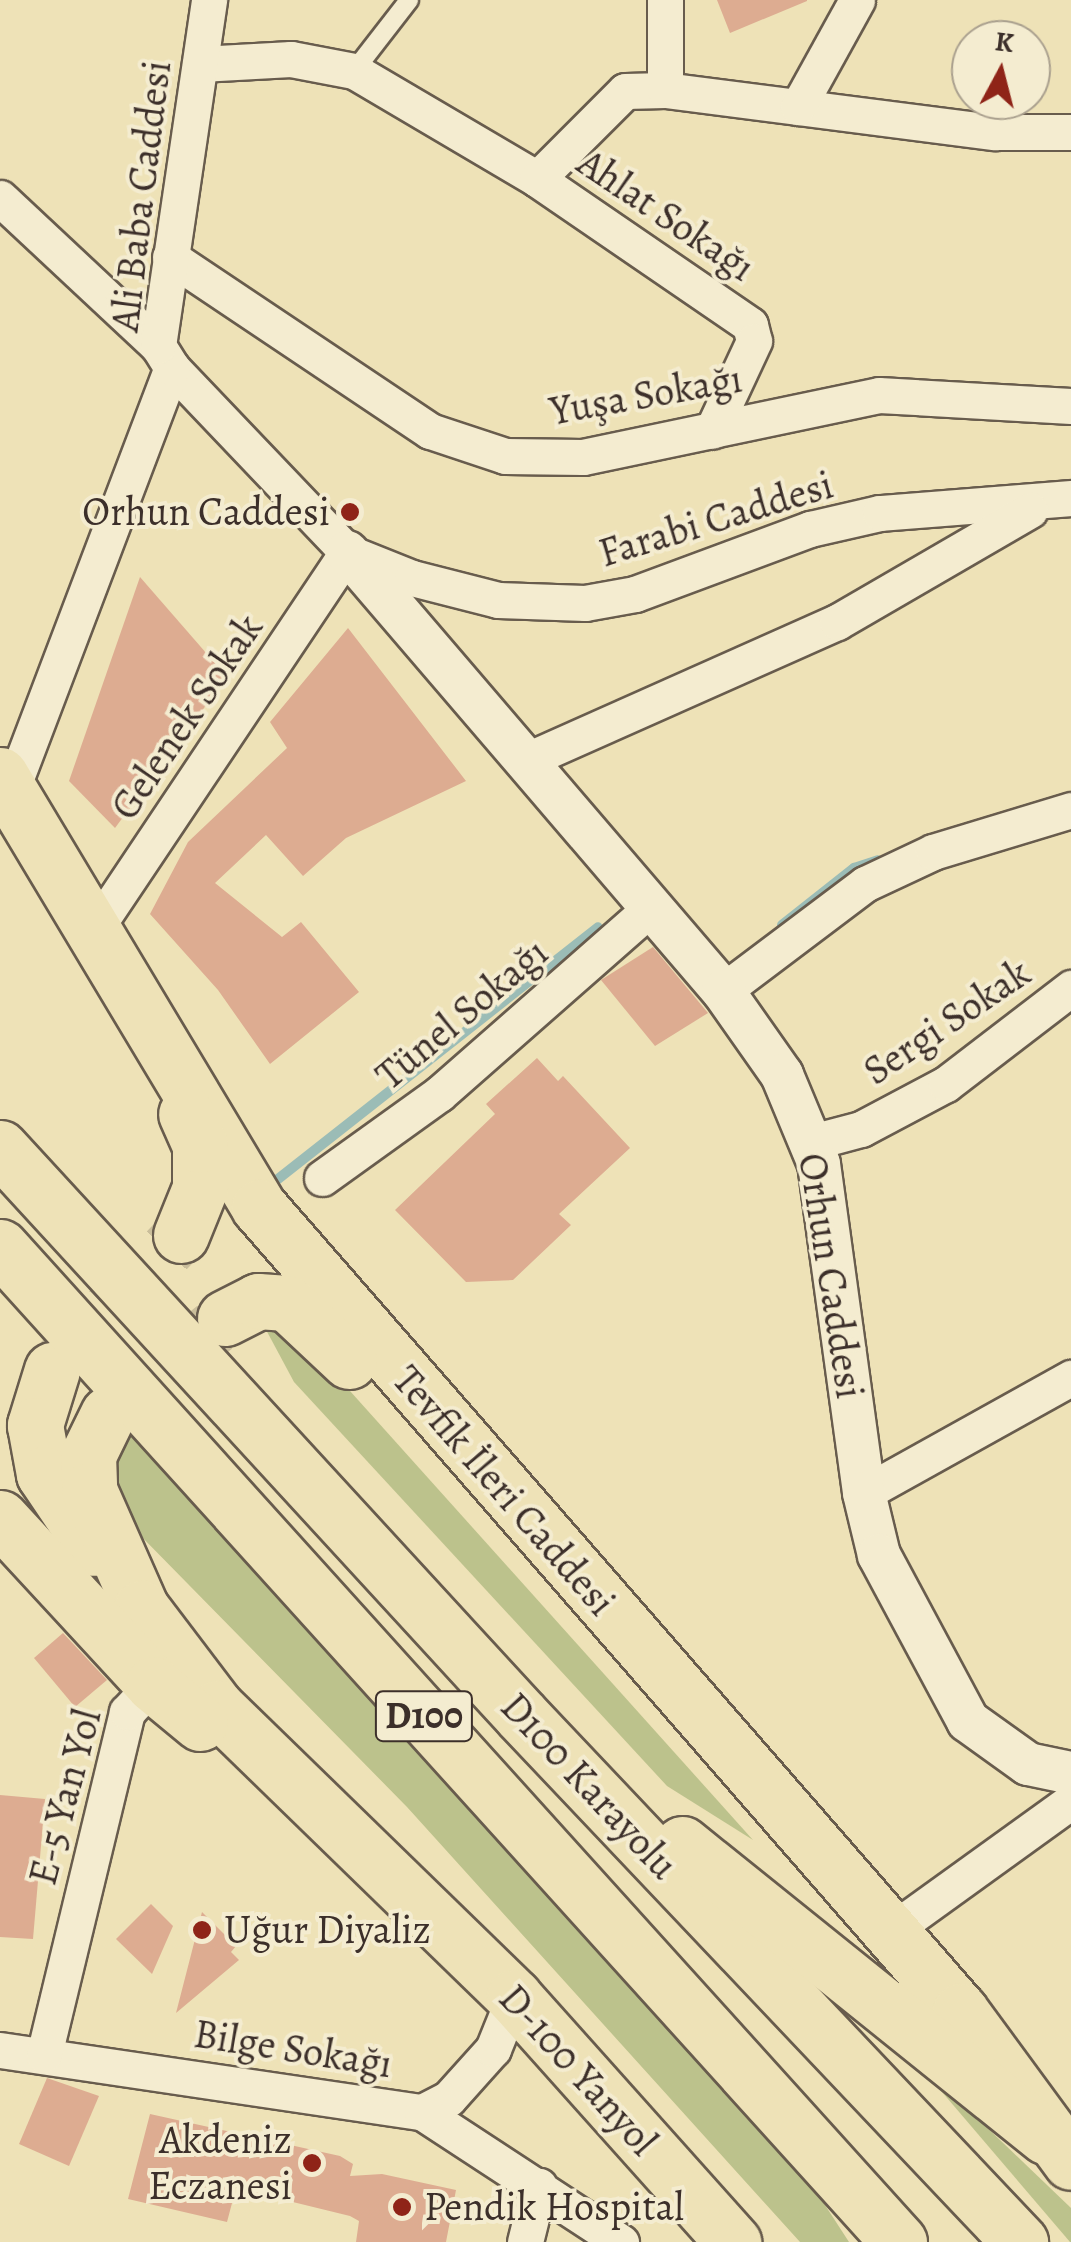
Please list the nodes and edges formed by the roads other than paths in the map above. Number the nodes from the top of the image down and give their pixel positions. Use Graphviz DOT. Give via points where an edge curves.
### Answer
graph roads {
  1 [pos="210,0"];
  2 [pos="409,0"];
  3 [pos="666,0"];
  4 [pos="856,0"];
  5 [pos="200,64"];
  6 [pos="354,71"];
  7 [pos="666,90"];
  8 [pos="798,107"];
  9 [pos="1071,132"];
  10 [pos="537,179"];
  11 [pos="0,198"];
  12 [pos="170,257"];
  13 [pos="165,357"];
  14 [pos="1071,406"];
  15 [pos="712,431"];
  16 [pos="1058,501"];
  17 [pos="347,552"];
  18 [pos="527,760"];
  19 [pos="4,797"];
  20 [pos="1071,810"];
  21 [pos="651,908"];
  22 [pos="95,929"];
  23 [pos="1071,988"];
  24 [pos="723,991"];
  25 [pos="812,1142"];
  26 [pos="0,1148"];
  27 [pos="322,1178"];
  28 [pos="181,1235"];
  29 [pos="0,1247"];
  30 [pos="225,1318"];
  31 [pos="52,1370"];
  32 [pos="1071,1378"];
  33 [pos="108,1414"];
  34 [pos="864,1493"];
  35 [pos="0,1518"];
  36 [pos="18,1558"];
  37 [pos="141,1608"];
  38 [pos="153,1684"];
  39 [pos="521,1715"];
  40 [pos="1071,1773"];
  41 [pos="1071,1801"];
  42 [pos="418,1902"];
  43 [pos="891,1931"];
  44 [pos="514,1997"];
  45 [pos="0,2050"];
  46 [pos="44,2054"];
  47 [pos="422,2112"];
  48 [pos="1059,2149"];
  49 [pos="538,2186"];
  50 [pos="847,2186"];
  51 [pos="613,2240"];
  52 [pos="525,2242"];
  53 [pos="733,2242"];
  54 [pos="877,2242"];
  55 [pos="899,2242"];
  56 [pos="1020,2242"];
  1 -- 5 [label="street, Ali Baba Caddesi"];
  2 -- 6 [label="lane"];
  3 -- 7 [label="street"];
  4 -- 8 [label="street"];
  5 -- 6 [label="street, Ahlat Sokağı" via="291,59"];
  5 -- 12 [label="street, Ali Baba Caddesi"];
  6 -- 10 [label="street, Ahlat Sokağı"];
  7 -- 8 [label="street"];
  7 -- 10 [label="street" via="625,91"];
  8 -- 9 [label="street" via="994,132"];
  10 -- 15 [label="street, Ahlat Sokağı" via="750,326 754,341"];
  11 -- 13 [label="street, Farabi Caddesi"];
  12 -- 13 [label="street, Ali Baba Caddesi"];
  12 -- 15 [label="street, Yuşa Sokağı" via="430,431 505,456 582,457"];
  13 -- 17 [label="street, Farabi Caddesi"];
  13 -- 19 [label="street, Ali Baba Caddesi"];
  14 -- 15 [label="street, Yuşa Sokağı" via="878,395"];
  16 -- 17 [label="street, Farabi Caddesi" via="880,513 810,529 636,594 585,604 484,597"];
  16 -- 18 [label="street" via="1006,520 837,622"];
  17 -- 18 [label="street, Orhun Caddesi"];
  17 -- 22 [label="street, Gelenek Sokak"];
  18 -- 21 [label="street, Orhun Caddesi"];
  19 -- 22 [label="main road, Tevfik İleri Caddesi"];
  19 -- 28 [label="main road" via="200,1145 200,1188"];
  20 -- 24 [label="street" via="933,852 865,884"];
  21 -- 24 [label="street, Orhun Caddesi"];
  21 -- 27 [label="street, Tünel Sokağı" via="439,1094"];
  22 -- 43 [label="main road, Tevfik İleri Caddesi" via="259,1207"];
  23 -- 25 [label="street, Sergi Sokak" via="946,1084 861,1129"];
  24 -- 25 [label="street, Orhun Caddesi" via="782,1074"];
  25 -- 34 [label="street, Orhun Caddesi"];
  26 -- 39 [label="main road, D100 Karayolu / D100"];
  29 -- 50 [label="main road, D100 Karayolu / D100"];
  30 -- 48 [label="main road" via="258,1301 286,1303 318,1325"];
  31 -- 37 [label="main road" via="36,1425 44,1474"];
  32 -- 34 [label="street"];
  33 -- 37 [label="main road" via="88,1455 89,1490"];
  34 -- 40 [label="street, Orhun Caddesi" via="898,1596 968,1721 1028,1764"];
  35 -- 36 [label="main road"];
  36 -- 38 [label="main road"];
  37 -- 42 [label="main road" via="218,1708"];
  38 -- 42 [label="main road"];
  38 -- 46 [label="street, E-5 Yan Yol" via="127,1712"];
  39 -- 48 [label="main road"];
  39 -- 56 [label="main road, D100 Karayolu / D100"];
  41 -- 43 [label="street"];
  42 -- 44 [label="main road, D-100 Yanyol"];
  43 -- 48 [label="main road, Tevfik İleri Caddesi" via="960,2011"];
  44 -- 47 [label="street, Bilge Sokağı" via="482,2063 448,2098"];
  44 -- 53 [label="main road, D-100 Yanyol"];
  45 -- 46 [label="street, Bilge Sokağı"];
  46 -- 47 [label="street, Bilge Sokağı"];
  47 -- 49 [label="street"];
  49 -- 51 [label="street"];
  49 -- 52 [label="street"];
  50 -- 54 [label="main road"];
  50 -- 55 [label="main road, D100 Karayolu / D100"];
}
